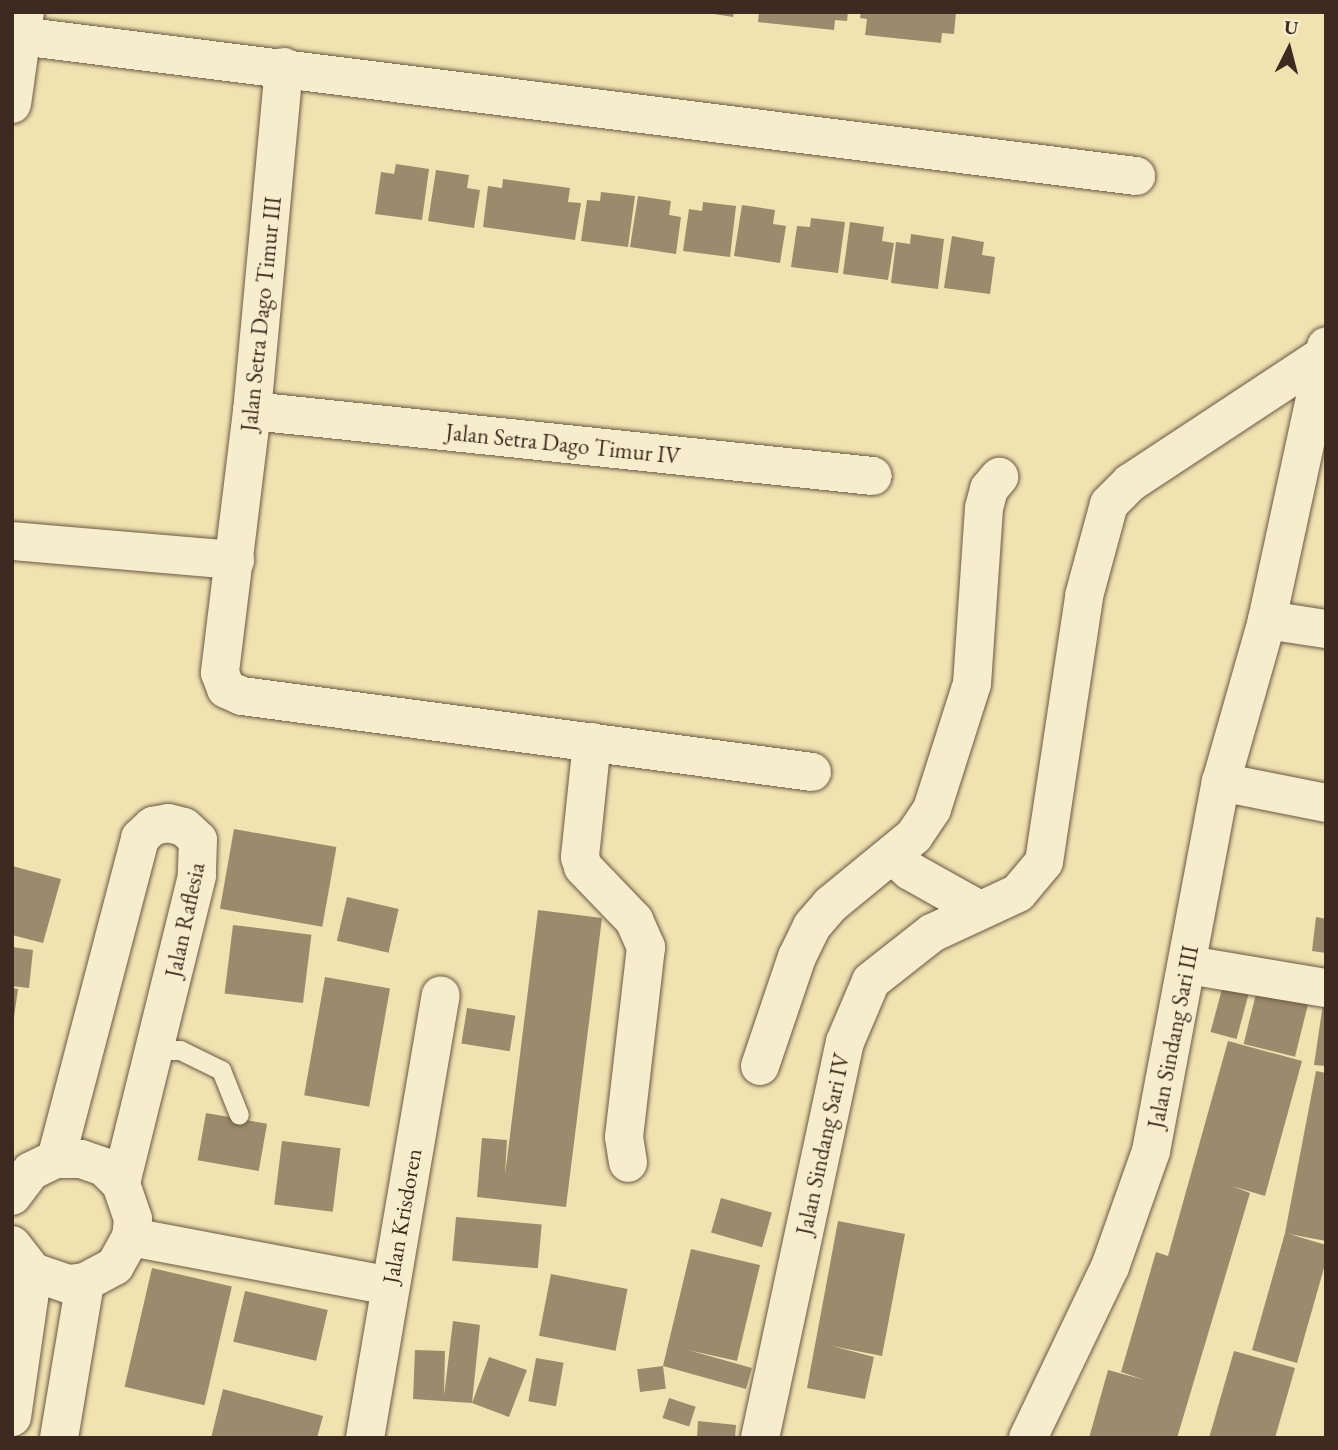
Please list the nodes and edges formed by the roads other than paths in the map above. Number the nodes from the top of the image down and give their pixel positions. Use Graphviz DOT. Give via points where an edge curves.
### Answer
graph roads {
  1 [pos="19,28"];
  2 [pos="284,67"];
  3 [pos="12,104"];
  4 [pos="1136,176"];
  5 [pos="1325,351"];
  6 [pos="252,411"];
  7 [pos="873,476"];
  8 [pos="999,477"];
  9 [pos="1311,493"];
  10 [pos="12,541"];
  11 [pos="234,559"];
  12 [pos="1267,620"];
  13 [pos="1326,629"];
  14 [pos="592,742"];
  15 [pos="812,772"];
  16 [pos="1221,782"];
  17 [pos="1326,803"];
  18 [pos="894,856"];
  19 [pos="978,909"];
  20 [pos="1188,965"];
  21 [pos="1326,988"];
  22 [pos="441,995"];
  23 [pos="155,1050"];
  24 [pos="760,1066"];
  25 [pos="239,1115"];
  26 [pos="56,1159"];
  27 [pos="628,1163"];
  28 [pos="121,1184"];
  29 [pos="12,1196"];
  30 [pos="131,1237"];
  31 [pos="23,1259"];
  32 [pos="85,1282"];
  33 [pos="390,1286"];
  34 [pos="12,1417"];
  35 [pos="59,1438"];
  36 [pos="365,1438"];
  37 [pos="760,1438"];
  38 [pos="1028,1438"];
  1 -- 2 [label="street"];
  1 -- 3 [label="street"];
  2 -- 4 [label="street"];
  2 -- 6 [label="street, Jalan Setra Dago Timur III"];
  5 -- 9 [label="street, Jalan Sindang Sari III"];
  5 -- 19 [label="street, Jalan Sindang Sari IV" via="1130,483 1110,504 1084,596 1044,862 1018,893"];
  6 -- 7 [label="street, Jalan Setra Dago Timur IV"];
  6 -- 11 [label="street, Jalan Setra Dago Timur III"];
  8 -- 18 [label="street" via="989,489 984,508 976,648 963,725 932,809"];
  9 -- 12 [label="street, Jalan Sindang Sari III"];
  10 -- 11 [label="street"];
  11 -- 14 [label="street, Jalan Setra Dago Timur III" via="220,673 226,689 242,696"];
  12 -- 13 [label="street"];
  12 -- 16 [label="street, Jalan Sindang Sari III"];
  14 -- 15 [label="street"];
  14 -- 27 [label="street" via="580,857 583,867 634,920 646,947 624,1137"];
  16 -- 17 [label="street"];
  16 -- 20 [label="street, Jalan Sindang Sari III"];
  18 -- 19 [label="street" via="910,871"];
  18 -- 24 [label="street" via="830,905 812,926"];
  19 -- 37 [label="street, Jalan Sindang Sari IV" via="898,955 871,981 857,1012 845,1042"];
  20 -- 21 [label="street"];
  20 -- 38 [label="street, Jalan Sindang Sari III" via="1151,1151 1136,1201 1110,1267"];
  22 -- 33 [label="street, Jalan Krisdoren"];
  23 -- 25 [label="lane" via="180,1051 221,1070"];
  23 -- 26 [label="street, Jalan Raflesia" via="200,854 198,840 184,827 168,823 153,826 140,838"];
  23 -- 28 [label="street, Jalan Raflesia"];
  26 -- 28 [label="street" via="81,1159 104,1167"];
  26 -- 29 [label="street" via="31,1171"];
  28 -- 30 [label="street" via="130,1200"];
  30 -- 32 [label="street" via="115,1266"];
  30 -- 33 [label="street"];
  31 -- 32 [label="street" via="68,1284"];
  31 -- 34 [label="street"];
  32 -- 35 [label="street"];
  33 -- 36 [label="street, Jalan Krisdoren"];
}
